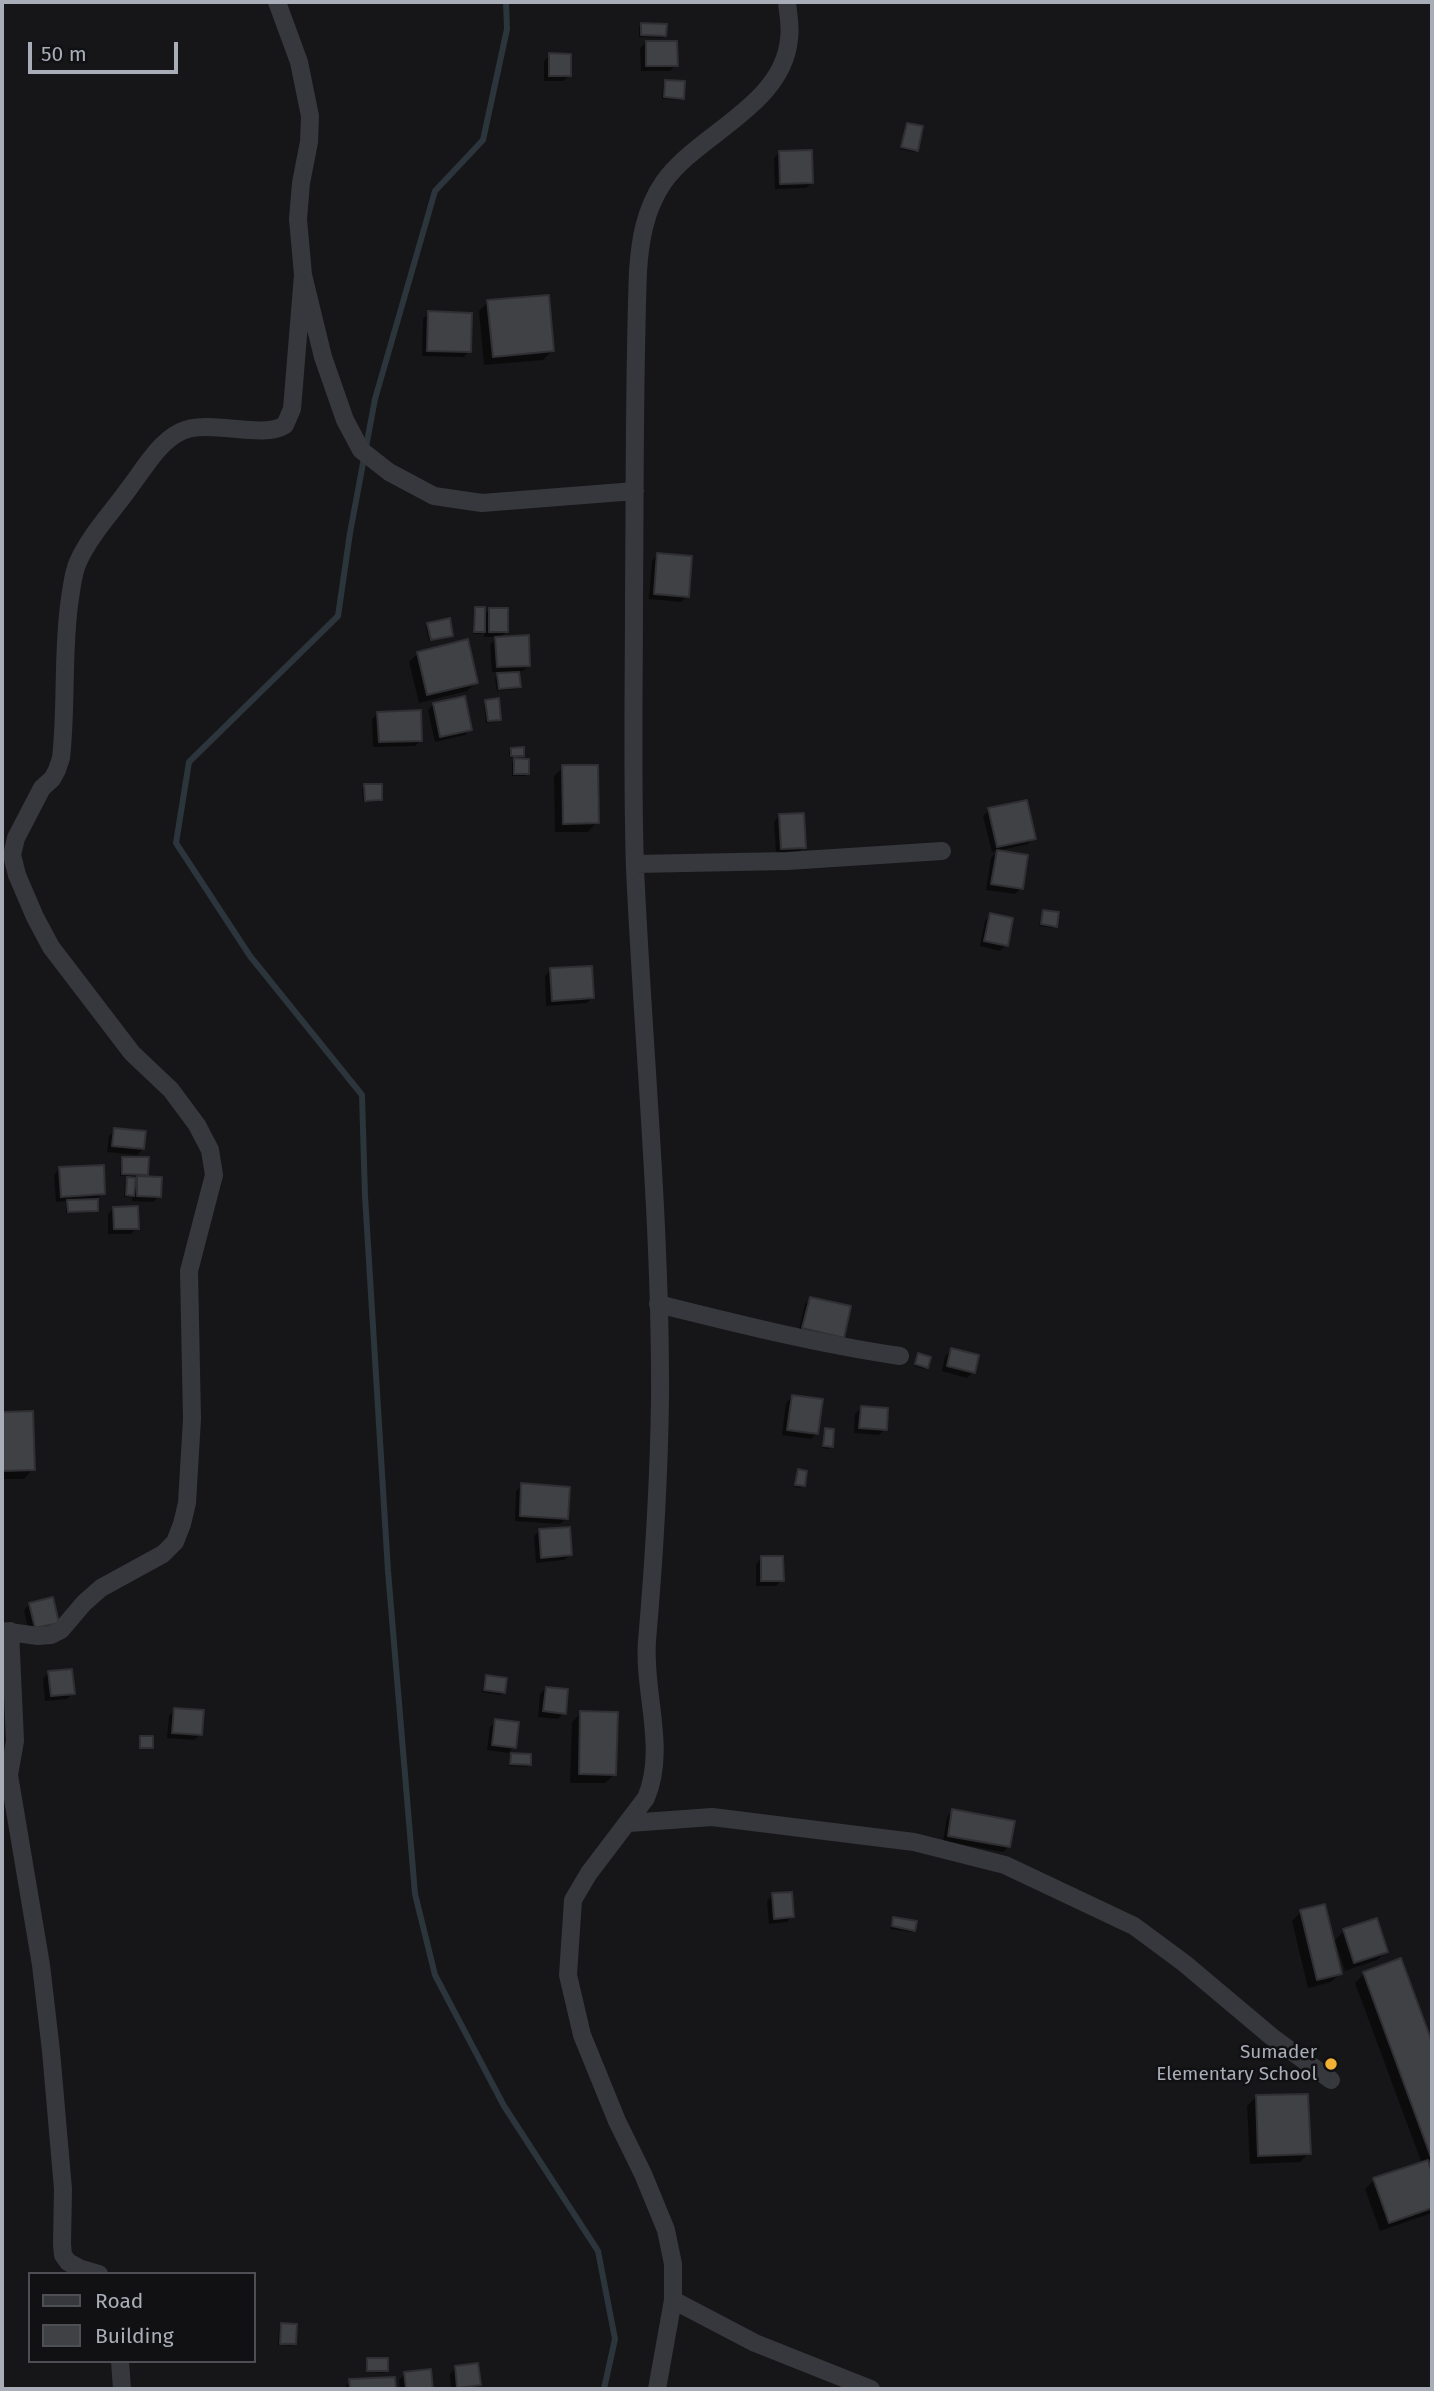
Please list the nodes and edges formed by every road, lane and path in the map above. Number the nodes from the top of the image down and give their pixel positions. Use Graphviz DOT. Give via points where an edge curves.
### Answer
graph roads {
  1 [pos="277,2"];
  2 [pos="788,2"];
  3 [pos="303,275"];
  4 [pos="635,491"];
  5 [pos="942,851"];
  6 [pos="635,864"];
  7 [pos="658,1304"];
  8 [pos="900,1356"];
  9 [pos="6,1631"];
  10 [pos="629,1823"];
  11 [pos="1331,2080"];
  12 [pos="92,2272"];
  13 [pos="673,2300"];
  14 [pos="120,2363"];
  15 [pos="122,2389"];
  16 [pos="657,2389"];
  17 [pos="871,2389"];
  1 -- 3 [label="street" via="299,62 310,116 298,219"];
  2 -- 4 [label="street" via="789,39 769,86 666,178 644,225 636,335"];
  3 -- 4 [label="street" via="323,357 345,420 361,450 389,472 434,496 482,503"];
  3 -- 9 [label="street" via="292,409 285,425 274,429 200,427 171,437 77,563 66,620 61,758 16,838 12,855 17,876 51,947 132,1054 171,1090 197,1125 210,1150 214,1175 189,1271 192,1419 187,1503 175,1542 163,1554 101,1588 61,1630 38,1636"];
  4 -- 6 [label="street"];
  5 -- 6 [label="street"];
  6 -- 7 [label="street"];
  7 -- 8 [label="street" via="784,1336"];
  7 -- 10 [label="street" via="657,1520 646,1650 654,1768 652,1785"];
  9 -- 12 [label="street" via="15,1741 9,1775 51,2051 63,2189 62,2244 68,2262"];
  10 -- 11 [label="street" via="712,1817 914,1842 1005,1865 1134,1926"];
  10 -- 13 [label="street" via="573,1900 568,1975 582,2035 666,2230 673,2264"];
  13 -- 16 [label="street"];
  13 -- 17 [label="street" via="755,2343"];
  14 -- 15 [label="street"];
}
